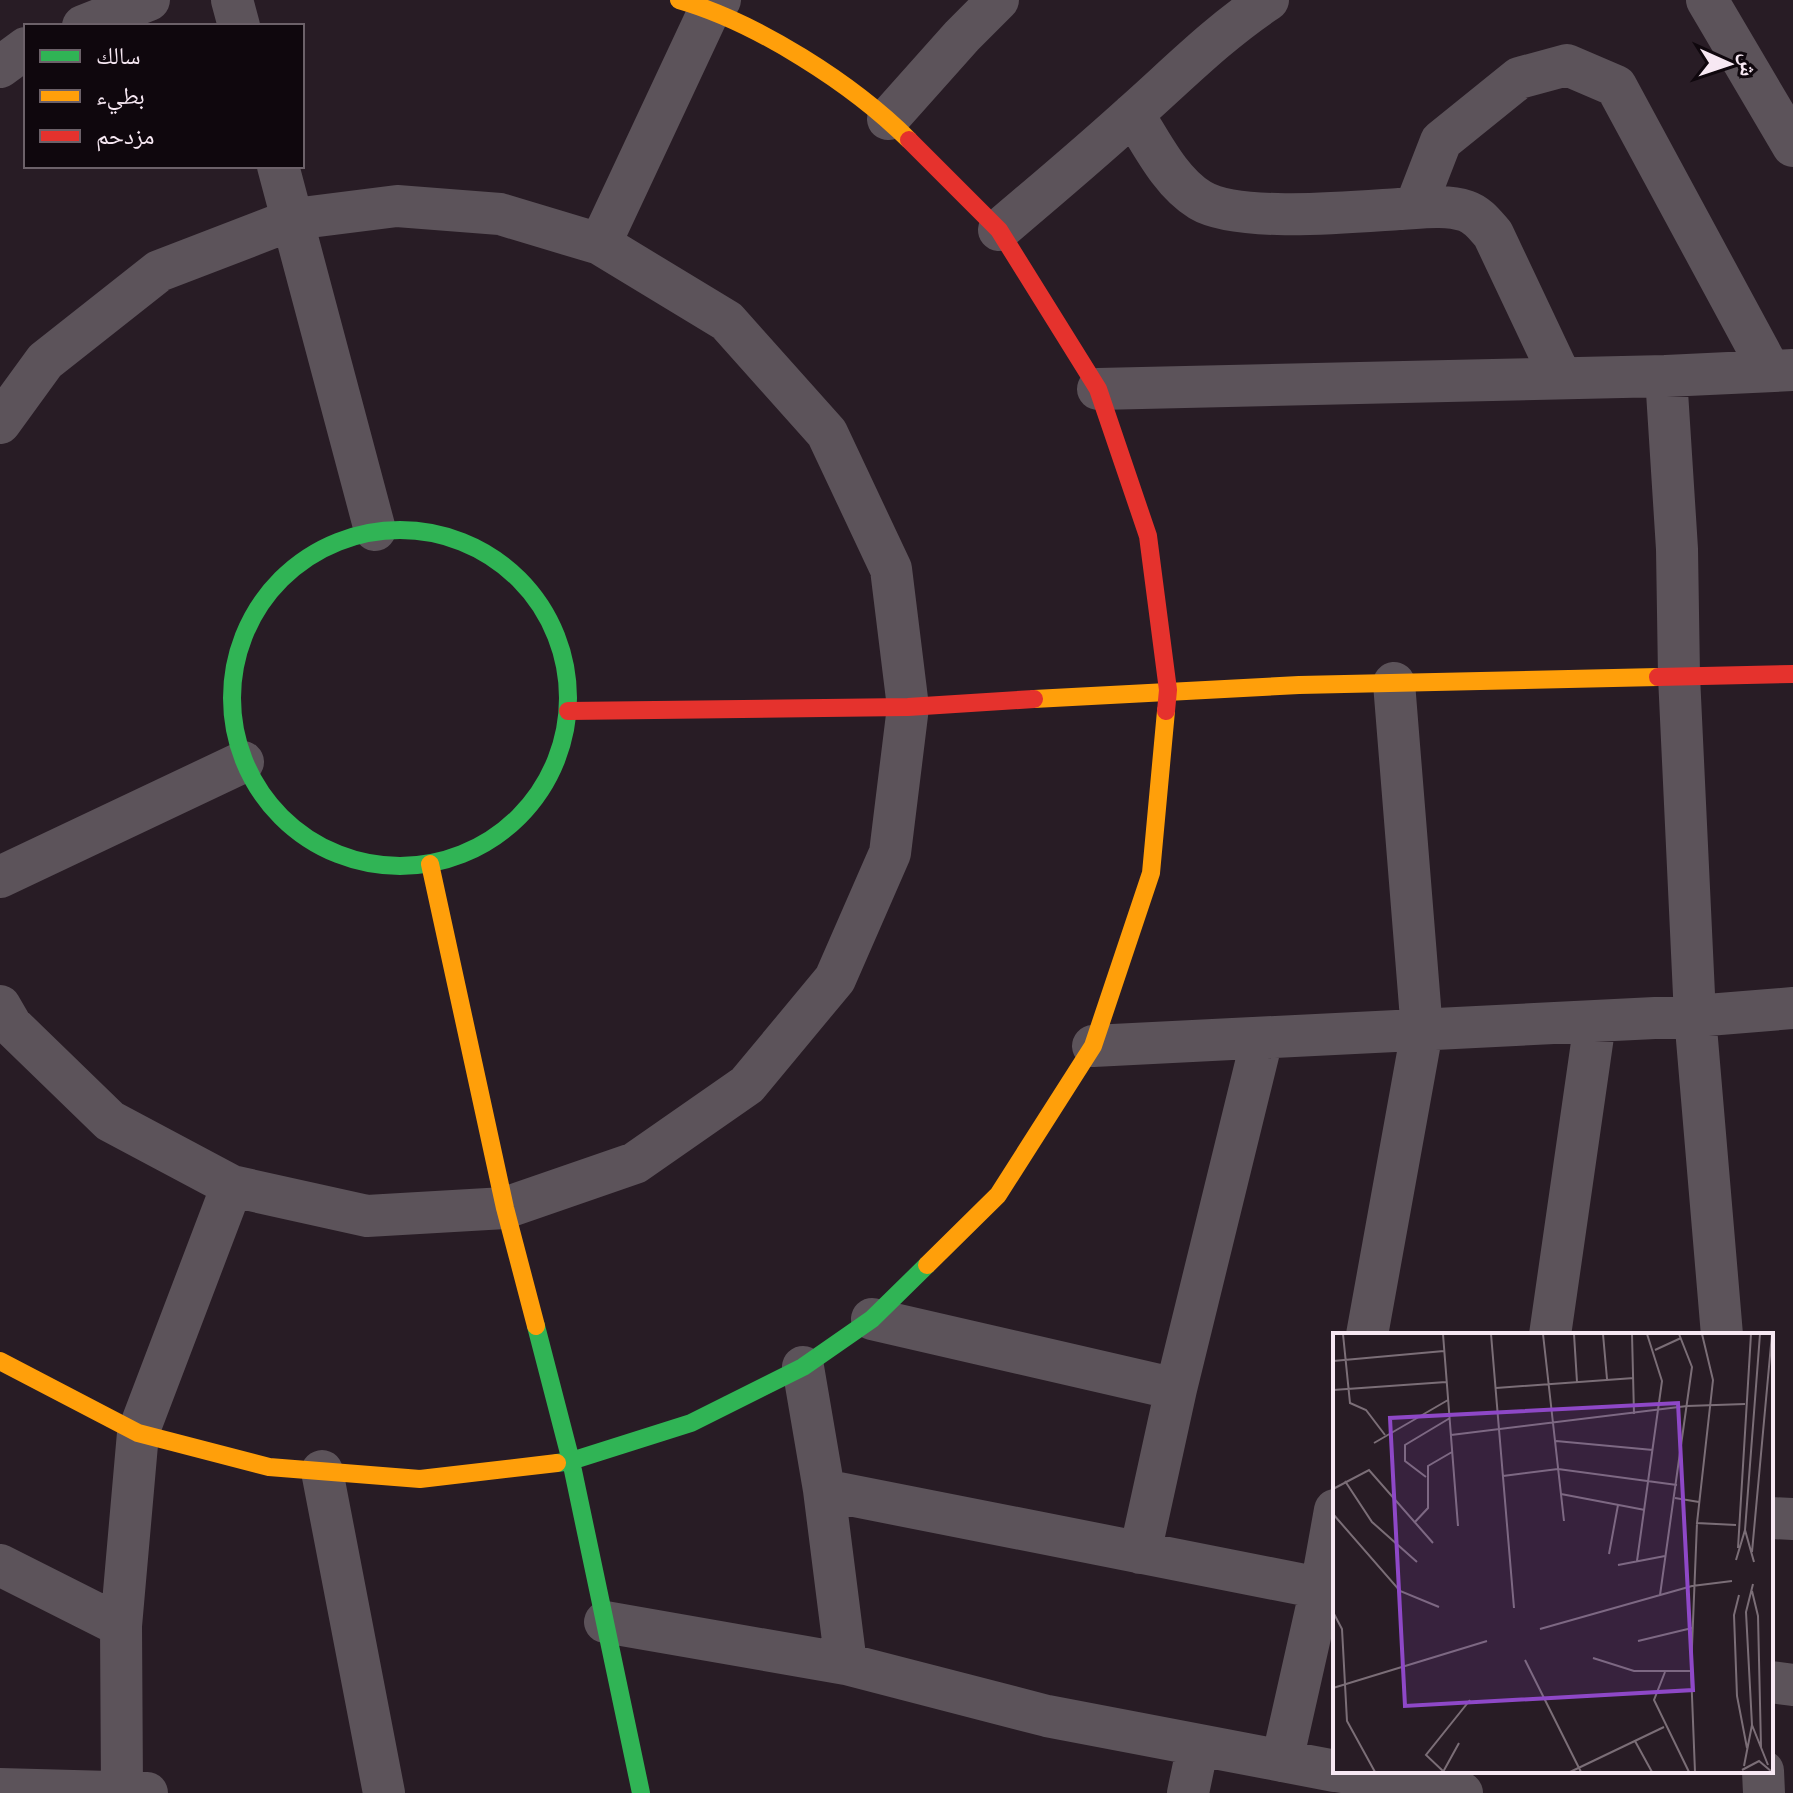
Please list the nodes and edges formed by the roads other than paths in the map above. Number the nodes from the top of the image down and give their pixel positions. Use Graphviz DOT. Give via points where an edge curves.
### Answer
graph roads {
  1 [pos="149,0"];
  2 [pos="232,0"];
  3 [pos="998,0"];
  4 [pos="1268,0"];
  5 [pos="1707,0"];
  6 [pos="703,3"];
  7 [pos="88,24"];
  8 [pos="238,24"];
  9 [pos="24,49"];
  10 [pos="0,67"];
  11 [pos="1133,114"];
  12 [pos="888,119"];
  13 [pos="1793,146"];
  14 [pos="279,168"];
  15 [pos="1415,208"];
  16 [pos="294,219"];
  17 [pos="999,230"];
  18 [pos="600,244"];
  19 [pos="1782,371"];
  20 [pos="1666,376"];
  21 [pos="1561,378"];
  22 [pos="1098,389"];
  23 [pos="4,409"];
  24 [pos="375,530"];
  25 [pos="1793,674"];
  26 [pos="1679,676"];
  27 [pos="1394,683"];
  28 [pos="1168,690"];
  29 [pos="908,707"];
  30 [pos="568,711"];
  31 [pos="243,762"];
  32 [pos="430,864"];
  33 [pos="0,877"];
  34 [pos="0,1006"];
  35 [pos="1793,1008"];
  36 [pos="1695,1016"];
  37 [pos="1595,1022"];
  38 [pos="1422,1031"];
  39 [pos="1262,1039"];
  40 [pos="1093,1046"];
  41 [pos="232,1186"];
  42 [pos="505,1208"];
  43 [pos="872,1319"];
  44 [pos="1367,1333"];
  45 [pos="1550,1333"];
  46 [pos="1722,1333"];
  47 [pos="0,1361"];
  48 [pos="803,1367"];
  49 [pos="1176,1389"];
  50 [pos="138,1433"];
  51 [pos="571,1461"];
  52 [pos="322,1471"];
  53 [pos="824,1490"];
  54 [pos="1773,1518"];
  55 [pos="1793,1519"];
  56 [pos="1333,1533"];
  57 [pos="1140,1553"];
  58 [pos="0,1565"];
  59 [pos="1328,1590"];
  60 [pos="605,1622"];
  61 [pos="121,1626"];
  62 [pos="846,1664"];
  63 [pos="1773,1682"];
  64 [pos="1793,1685"];
  65 [pos="1198,1745"];
  66 [pos="1282,1761"];
  67 [pos="1333,1770"];
  68 [pos="1347,1773"];
  69 [pos="1763,1773"];
  70 [pos="0,1789"];
  71 [pos="134,1792"];
  72 [pos="384,1793"];
  73 [pos="641,1793"];
  74 [pos="1188,1793"];
  75 [pos="1462,1793"];
  76 [pos="1764,1793"];
  1 -- 7 [label="street"];
  2 -- 8 [label="street"];
  3 -- 12 [label="street"];
  4 -- 11 [label="street" via="1186,64"];
  5 -- 13 [label="street"];
  6 -- 12 [label="street" via="794,52"];
  6 -- 18 [label="street"];
  9 -- 10 [label="street"];
  11 -- 15 [label="street" via="1181,183 1220,209 1332,214"];
  11 -- 17 [label="street"];
  12 -- 17 [label="street"];
  14 -- 16 [label="street"];
  15 -- 19 [label="street" via="1441,141 1519,78 1567,65 1616,86"];
  15 -- 21 [label="street" via="1465,210 1487,226"];
  16 -- 18 [label="street" via="397,206 456,210 500,214"];
  16 -- 23 [label="street" via="159,271 45,361"];
  16 -- 24 [label="street"];
  17 -- 22 [label="street"];
  18 -- 29 [label="street" via="727,321 827,433 891,569"];
  19 -- 20 [label="street"];
  20 -- 21 [label="street"];
  20 -- 26 [label="street"];
  21 -- 22 [label="street"];
  22 -- 28 [label="street" via="1148,536"];
  24 -- 30 [label="street" via="425,530 473,545 515,574 546,614 564,660"];
  24 -- 31 [label="street" via="317,550 270,588 240,641 231,702"];
  25 -- 26 [label="street"];
  26 -- 27 [label="street"];
  26 -- 36 [label="street"];
  27 -- 28 [label="street"];
  27 -- 38 [label="street"];
  28 -- 29 [label="street"];
  28 -- 40 [label="street" via="1151,873"];
  29 -- 30 [label="street"];
  29 -- 42 [label="street" via="890,853 835,979 747,1085 635,1163"];
  30 -- 32 [label="street" via="555,764 525,811 482,845"];
  31 -- 32 [label="street" via="266,801 299,834 340,856 385,867"];
  31 -- 33 [label="street"];
  32 -- 42 [label="street"];
  34 -- 41 [label="street" via="11,1025 110,1121"];
  35 -- 36 [label="street"];
  36 -- 37 [label="street"];
  36 -- 46 [label="street"];
  37 -- 38 [label="street"];
  37 -- 45 [label="street"];
  38 -- 39 [label="street"];
  38 -- 44 [label="street"];
  39 -- 40 [label="street"];
  39 -- 49 [label="street"];
  40 -- 43 [label="street" via="998,1195"];
  41 -- 42 [label="street" via="367,1216"];
  41 -- 50 [label="street"];
  42 -- 51 [label="street"];
  43 -- 48 [label="street"];
  43 -- 49 [label="street"];
  47 -- 50 [label="street"];
  48 -- 51 [label="street" via="691,1423"];
  48 -- 53 [label="street"];
  49 -- 57 [label="street"];
  50 -- 52 [label="street" via="269,1467"];
  50 -- 61 [label="street"];
  51 -- 52 [label="street" via="420,1479"];
  51 -- 60 [label="street"];
  52 -- 72 [label="street"];
  53 -- 57 [label="street"];
  53 -- 62 [label="street"];
  54 -- 55 [label="street"];
  56 -- 59 [label="street"];
  57 -- 59 [label="street"];
  58 -- 61 [label="street"];
  59 -- 66 [label="street"];
  60 -- 62 [label="street"];
  60 -- 73 [label="street"];
  61 -- 71 [label="street"];
  62 -- 65 [label="street" via="1047,1716"];
  63 -- 64 [label="street"];
  65 -- 66 [label="street"];
  65 -- 74 [label="street"];
  66 -- 67 [label="street"];
  68 -- 75 [label="street"];
  69 -- 76 [label="street"];
  70 -- 71 [label="street"];
}
